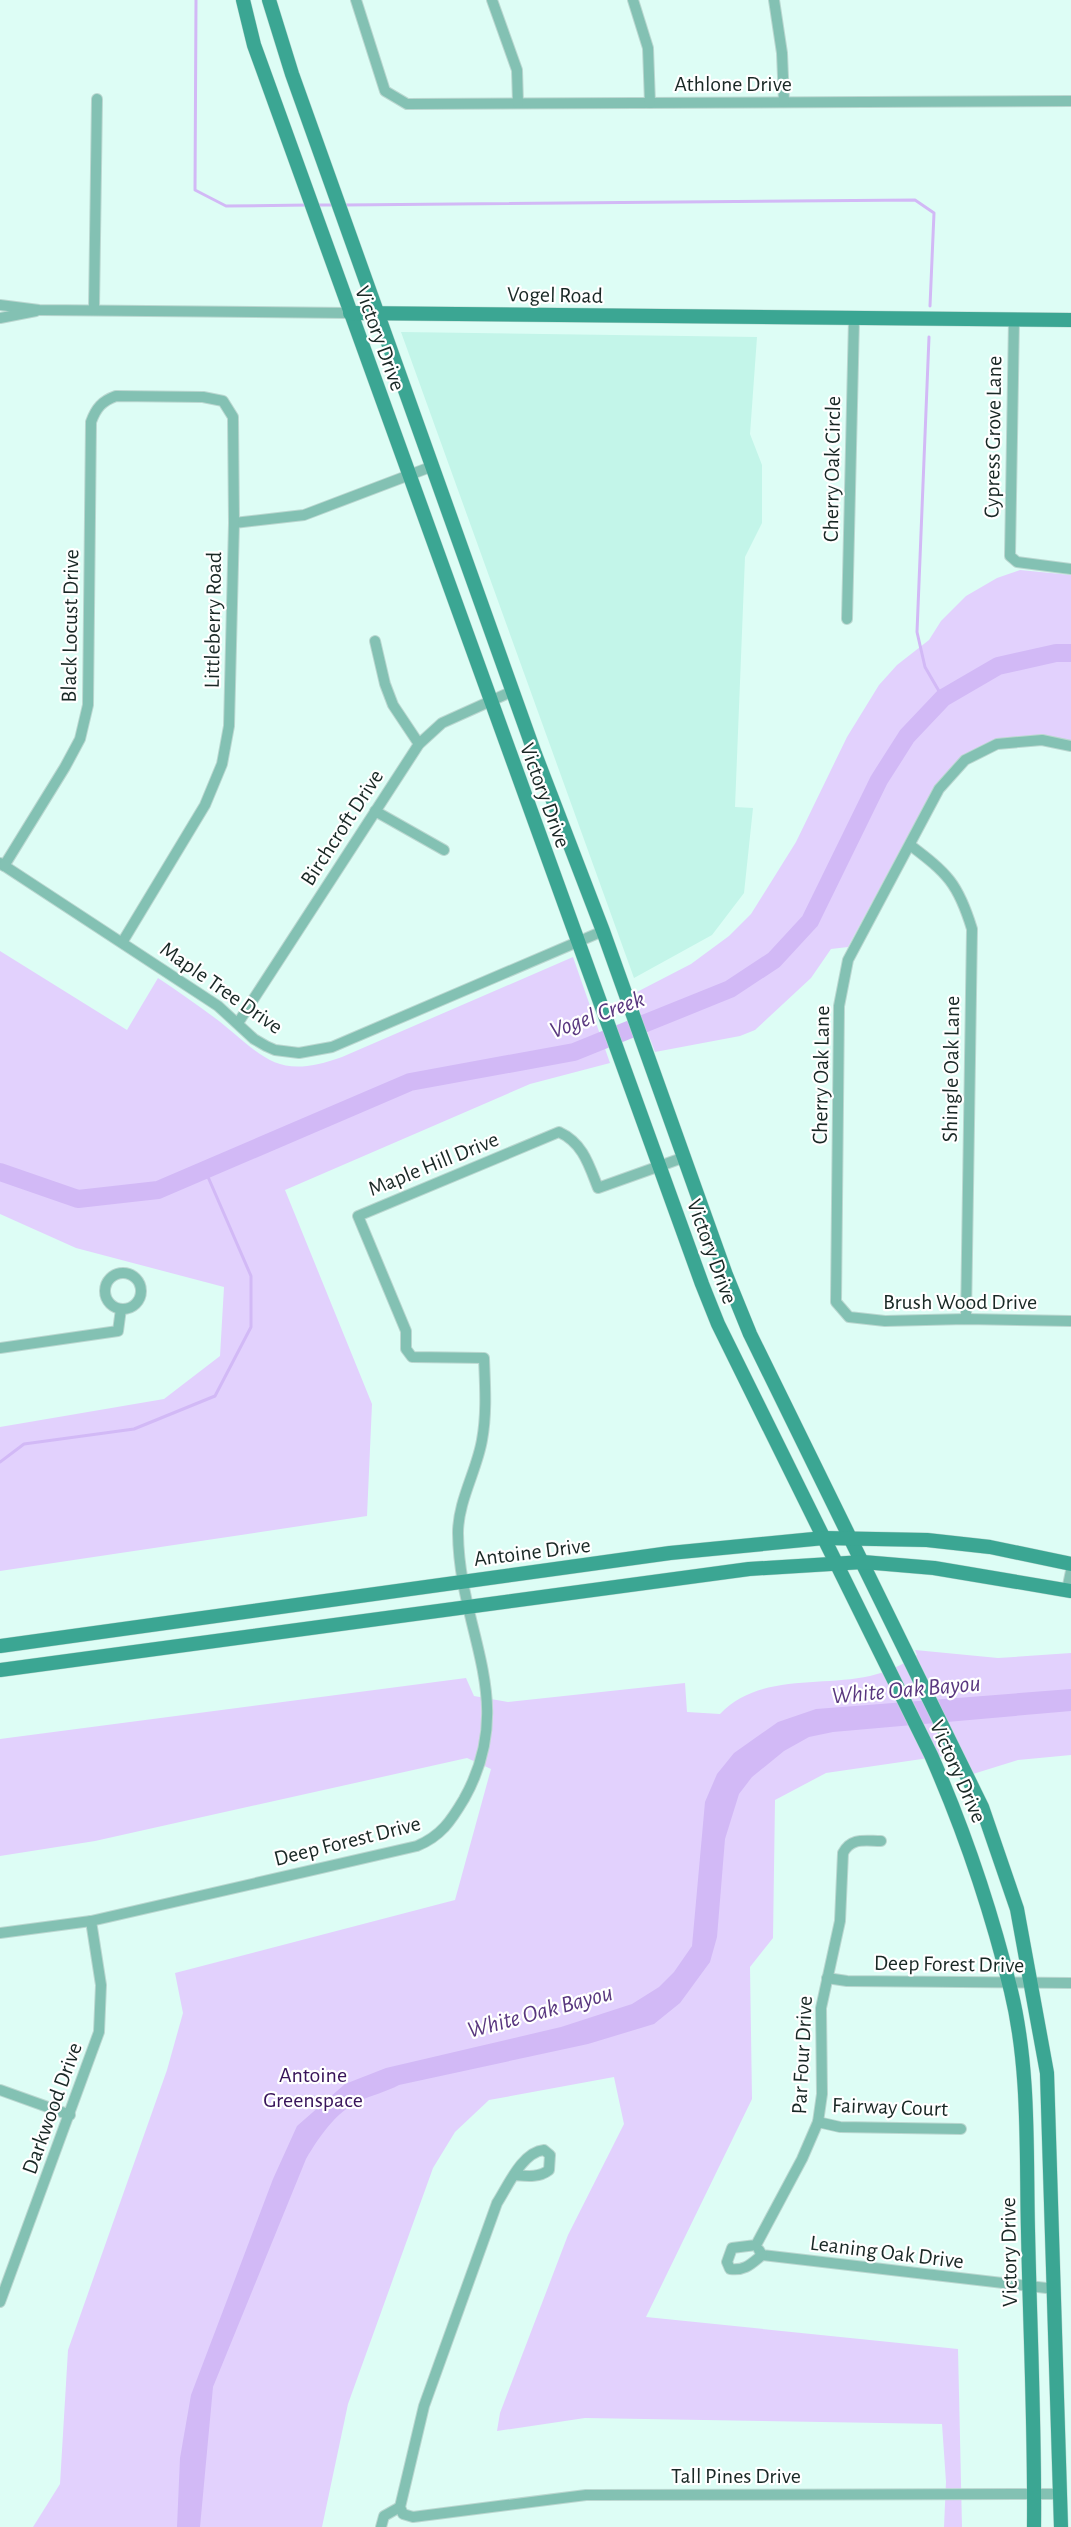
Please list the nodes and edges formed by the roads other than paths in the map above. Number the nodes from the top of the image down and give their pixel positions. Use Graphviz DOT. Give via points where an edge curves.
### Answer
graph roads {
  1 [pos="243,0"];
  2 [pos="269,0"];
  3 [pos="356,0"];
  4 [pos="492,0"];
  5 [pos="633,0"];
  6 [pos="774,0"];
  7 [pos="97,99"];
  8 [pos="1071,101"];
  9 [pos="784,102"];
  10 [pos="518,103"];
  11 [pos="650,103"];
  12 [pos="0,304"];
  13 [pos="94,309"];
  14 [pos="39,310"];
  15 [pos="377,312"];
  16 [pos="350,313"];
  17 [pos="0,318"];
  18 [pos="854,319"];
  19 [pos="1014,319"];
  20 [pos="1071,320"];
  21 [pos="100,405"];
  22 [pos="433,466"];
  23 [pos="409,475"];
  24 [pos="234,523"];
  25 [pos="1071,568"];
  26 [pos="847,619"];
  27 [pos="375,641"];
  28 [pos="513,691"];
  29 [pos="489,702"];
  30 [pos="419,744"];
  31 [pos="1071,746"];
  32 [pos="375,811"];
  33 [pos="909,845"];
  34 [pos="444,850"];
  35 [pos="2,865"];
  36 [pos="603,931"];
  37 [pos="123,941"];
  38 [pos="577,941"];
  39 [pos="238,1023"];
  40 [pos="685,1157"];
  41 [pos="660,1166"];
  42 [pos="121,1309"];
  43 [pos="849,1317"];
  44 [pos="966,1319"];
  45 [pos="1071,1321"];
  46 [pos="0,1348"];
  47 [pos="776,1386"];
  48 [pos="756,1400"];
  49 [pos="824,1538"];
  50 [pos="852,1539"];
  51 [pos="607,1562"];
  52 [pos="863,1562"];
  53 [pos="837,1564"];
  54 [pos="1071,1564"];
  55 [pos="1071,1571"];
  56 [pos="462,1582"];
  57 [pos="615,1587"];
  58 [pos="1069,1591"];
  59 [pos="468,1608"];
  60 [pos="257,1609"];
  61 [pos="260,1635"];
  62 [pos="51,1638"];
  63 [pos="0,1646"];
  64 [pos="54,1663"];
  65 [pos="0,1670"];
  66 [pos="982,1807"];
  67 [pos="960,1820"];
  68 [pos="881,1841"];
  69 [pos="91,1921"];
  70 [pos="0,1933"];
  71 [pos="827,1978"];
  72 [pos="1008,1982"];
  73 [pos="1031,1983"];
  74 [pos="1071,1983"];
  75 [pos="0,2090"];
  76 [pos="70,2115"];
  77 [pos="818,2122"];
  78 [pos="961,2129"];
  79 [pos="514,2175"];
  80 [pos="756,2245"];
  81 [pos="762,2255"];
  82 [pos="1029,2288"];
  83 [pos="1055,2289"];
  84 [pos="0,2302"];
  85 [pos="1061,2494"];
  86 [pos="1034,2496"];
  87 [pos="400,2507"];
  88 [pos="412,2517"];
  89 [pos="381,2527"];
  90 [pos="404,2527"];
  91 [pos="1034,2527"];
  92 [pos="1061,2527"];
  1 -- 16 [label="main road, Victory Drive" via="254,45"];
  2 -- 15 [label="main road, Victory Drive"];
  3 -- 10 [label="street, Athlone Drive" via="385,91 396,100 407,104"];
  4 -- 10 [label="street" via="517,70"];
  5 -- 11 [label="street" via="648,48"];
  6 -- 9 [label="street"];
  7 -- 13 [label="street"];
  8 -- 9 [label="street, Athlone Drive"];
  9 -- 11 [label="street, Athlone Drive"];
  10 -- 11 [label="street, Athlone Drive"];
  12 -- 14 [label="street, Vogel Road"];
  13 -- 14 [label="street, Vogel Road"];
  13 -- 16 [label="street, Vogel Road"];
  14 -- 17 [label="street, Vogel Road"];
  15 -- 16 [label="main road, Vogel Road"];
  15 -- 18 [label="main road, Vogel Road"];
  15 -- 22 [label="main road, Victory Drive"];
  16 -- 23 [label="main road, Victory Drive"];
  18 -- 19 [label="main road, Vogel Road"];
  18 -- 26 [label="street, Cherry Oak Circle"];
  19 -- 20 [label="main road, Vogel Road"];
  19 -- 25 [label="street, Cypress Grove Lane" via="1010,556 1017,562"];
  21 -- 24 [label="street, Littleberry Road" via="116,396 203,397 223,401 234,417"];
  21 -- 35 [label="street, Black Locust Drive" via="92,422 88,705 80,739 65,767"];
  22 -- 23 [label="street"];
  22 -- 28 [label="main road, Victory Drive"];
  23 -- 24 [label="street" via="303,515"];
  23 -- 29 [label="main road, Victory Drive"];
  24 -- 37 [label="street, Littleberry Road" via="229,726 222,764 205,805"];
  27 -- 30 [label="street" via="393,705"];
  28 -- 29 [label="street, Birchcroft Drive"];
  28 -- 36 [label="main road, Victory Drive"];
  29 -- 30 [label="street, Birchcroft Drive" via="442,723"];
  29 -- 38 [label="main road, Victory Drive"];
  30 -- 32 [label="street, Birchcroft Drive"];
  31 -- 33 [label="street, Cherry Oak Lane" via="1042,740 997,744 965,760 939,789"];
  32 -- 34 [label="street"];
  32 -- 39 [label="street, Birchcroft Drive"];
  33 -- 43 [label="street, Cherry Oak Lane" via="849,960 839,1006 836,1302"];
  33 -- 44 [label="street, Shingle Oak Lane" via="944,871 963,898 972,929"];
  35 -- 37 [label="street, Maple Tree Drive"];
  36 -- 38 [label="street, Maple Tree Drive"];
  36 -- 40 [label="main road, Victory Drive"];
  37 -- 39 [label="street, Maple Tree Drive"];
  38 -- 39 [label="street, Maple Tree Drive" via="313,1052 275,1050 254,1039"];
  38 -- 41 [label="main road, Victory Drive"];
  40 -- 41 [label="street, Maple Hill Drive"];
  40 -- 47 [label="main road, Victory Drive" via="726,1275"];
  41 -- 48 [label="main road, Victory Drive" via="707,1296"];
  41 -- 56 [label="street, Maple Hill Drive" via="598,1188 583,1153 572,1138 559,1132 358,1215 406,1331 406,1349 412,1357 484,1358 482,1441 458,1530"];
  42 -- 46 [label="street" via="118,1331"];
  43 -- 44 [label="street, Brush Wood Drive" via="885,1321"];
  44 -- 45 [label="street, Brush Wood Drive"];
  47 -- 48 [label="main road"];
  47 -- 50 [label="main road, Victory Drive"];
  48 -- 49 [label="main road, Victory Drive"];
  49 -- 50 [label="main road, Antoine Drive"];
  49 -- 51 [label="main road, Antoine Drive"];
  49 -- 53 [label="main road, Victory Drive"];
  50 -- 52 [label="main road, Victory Drive"];
  50 -- 54 [label="main road, Antoine Drive" via="984,1546"];
  51 -- 56 [label="main road, Antoine Drive"];
  51 -- 57 [label="main road"];
  52 -- 53 [label="main road, Antoine Drive"];
  52 -- 58 [label="main road, Antoine Drive" via="934,1568"];
  52 -- 66 [label="main road, Victory Drive"];
  53 -- 57 [label="main road, Antoine Drive" via="749,1569"];
  53 -- 67 [label="main road, Victory Drive"];
  55 -- 58 [label="street"];
  56 -- 59 [label="street, Deep Forest Drive"];
  56 -- 60 [label="main road, Antoine Drive"];
  57 -- 59 [label="main road, Antoine Drive"];
  59 -- 61 [label="main road, Antoine Drive"];
  59 -- 69 [label="street, Deep Forest Drive" via="485,1675 488,1720 484,1752 458,1810 436,1839"];
  60 -- 61 [label="main road"];
  60 -- 62 [label="main road, Antoine Drive"];
  61 -- 64 [label="main road, Antoine Drive"];
  62 -- 63 [label="main road, Antoine Drive"];
  62 -- 64 [label="main road"];
  64 -- 65 [label="main road, Antoine Drive"];
  66 -- 67 [label="main road"];
  66 -- 73 [label="main road, Victory Drive" via="1017,1909"];
  67 -- 72 [label="main road, Victory Drive" via="991,1912"];
  68 -- 71 [label="street, Par Four Drive" via="854,1841 843,1853 840,1921"];
  69 -- 70 [label="street, Deep Forest Drive"];
  69 -- 76 [label="street, Darkwood Drive" via="101,1985 101,2018"];
  71 -- 72 [label="street, Deep Forest Drive"];
  71 -- 77 [label="street, Par Four Drive" via="821,2008 822,2094"];
  72 -- 73 [label="street, Deep Forest Drive"];
  72 -- 82 [label="main road, Victory Drive" via="1021,2053"];
  73 -- 74 [label="street, Deep Forest Drive"];
  73 -- 83 [label="main road, Victory Drive" via="1047,2073"];
  75 -- 76 [label="street"];
  76 -- 84 [label="street, Darkwood Drive"];
  77 -- 78 [label="street, Fairway Court" via="840,2127"];
  77 -- 80 [label="street, Par Four Drive"];
  79 -- 87 [label="street" via="488,2228 424,2406"];
  80 -- 81 [label="street"];
  80 -- 81 [label="street" via="732,2248 727,2262 730,2269 747,2268"];
  81 -- 82 [label="street, Leaning Oak Drive"];
  82 -- 83 [label="street, Leaning Oak Drive"];
  82 -- 86 [label="main road, Victory Drive"];
  83 -- 85 [label="main road, Victory Drive"];
  85 -- 86 [label="street, Tall Pines Drive"];
  85 -- 92 [label="main road, Victory Drive"];
  86 -- 88 [label="street, Tall Pines Drive" via="586,2495"];
  86 -- 91 [label="main road, Victory Drive"];
  87 -- 88 [label="street" via="403,2514"];
  87 -- 89 [label="street" via="384,2516"];
  88 -- 90 [label="street"];
}
